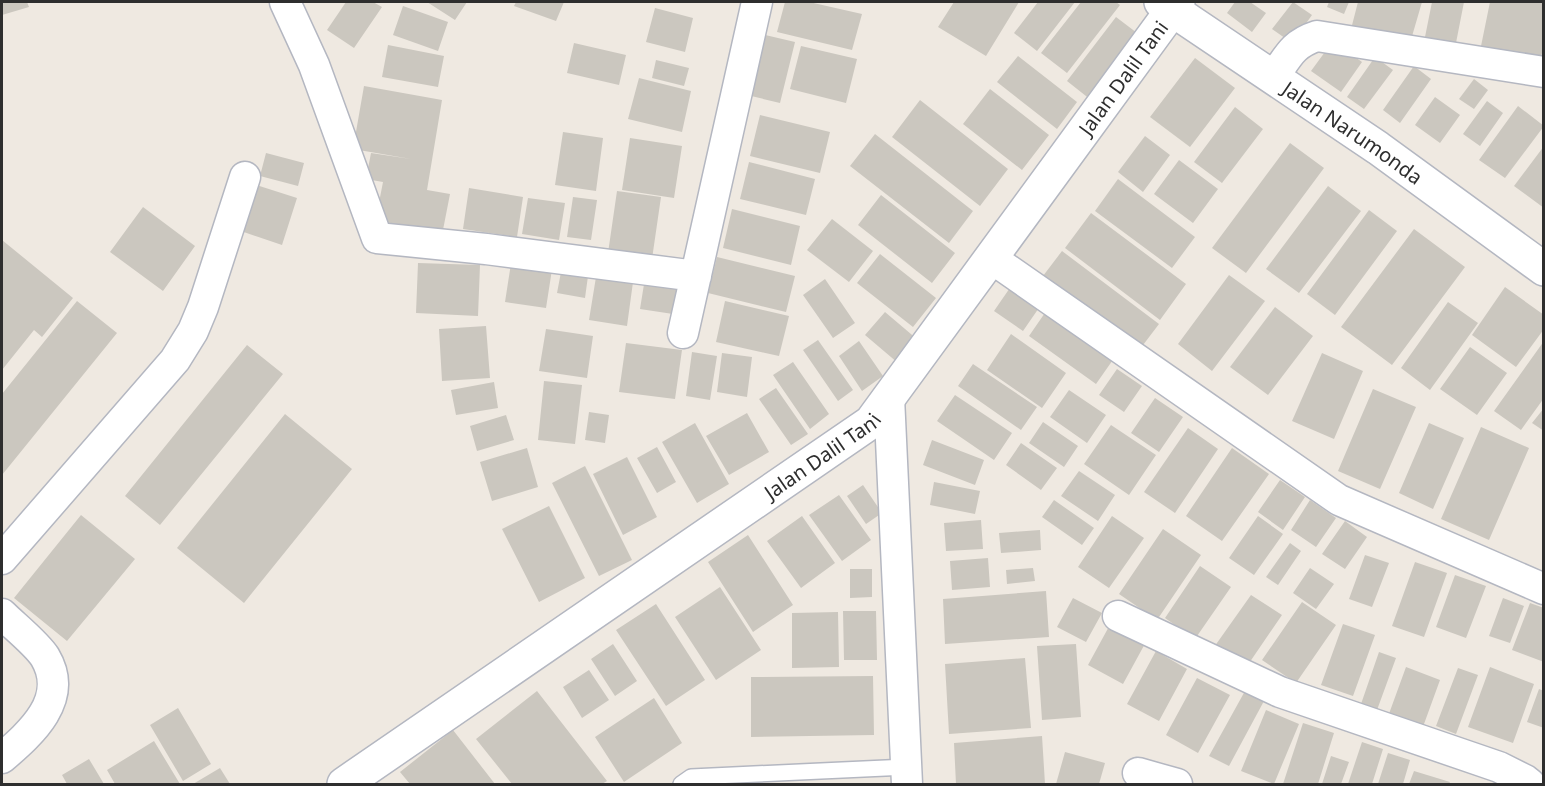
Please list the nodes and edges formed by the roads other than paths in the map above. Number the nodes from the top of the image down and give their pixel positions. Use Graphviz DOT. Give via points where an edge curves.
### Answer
graph roads {
  1 [pos="285,2"];
  2 [pos="757,2"];
  3 [pos="1171,4"];
  4 [pos="1544,72"];
  5 [pos="1274,78"];
  6 [pos="245,177"];
  7 [pos="991,258"];
  8 [pos="1544,269"];
  9 [pos="696,276"];
  10 [pos="683,333"];
  11 [pos="889,397"];
  12 [pos="2,559"];
  13 [pos="1544,589"];
  14 [pos="2,614"];
  15 [pos="1118,616"];
  16 [pos="2,758"];
  17 [pos="1138,773"];
  18 [pos="907,776"];
  19 [pos="359,780"];
  20 [pos="681,784"];
  21 [pos="1177,784"];
  22 [pos="1530,784"];
  1 -- 9 [label="street" via="314,65 377,238"];
  2 -- 9 [label="street"];
  3 -- 5 [label="street, Jalan Narumonda"];
  3 -- 7 [label="street, Jalan Dalil Tani"];
  4 -- 5 [label="street" via="1317,36 1302,41"];
  5 -- 8 [label="street, Jalan Narumonda"];
  6 -- 12 [label="street" via="203,306 175,360"];
  7 -- 11 [label="street, Jalan Dalil Tani"];
  7 -- 13 [label="street" via="1339,500"];
  9 -- 10 [label="street"];
  11 -- 18 [label="street"];
  11 -- 19 [label="street, Jalan Dalil Tani" via="871,422"];
  14 -- 16 [label="street" via="44,655 53,676 44,717"];
  15 -- 22 [label="street" via="1280,692 1499,767"];
  17 -- 21 [label="street"];
  18 -- 20 [label="lane" via="691,777"];
}
